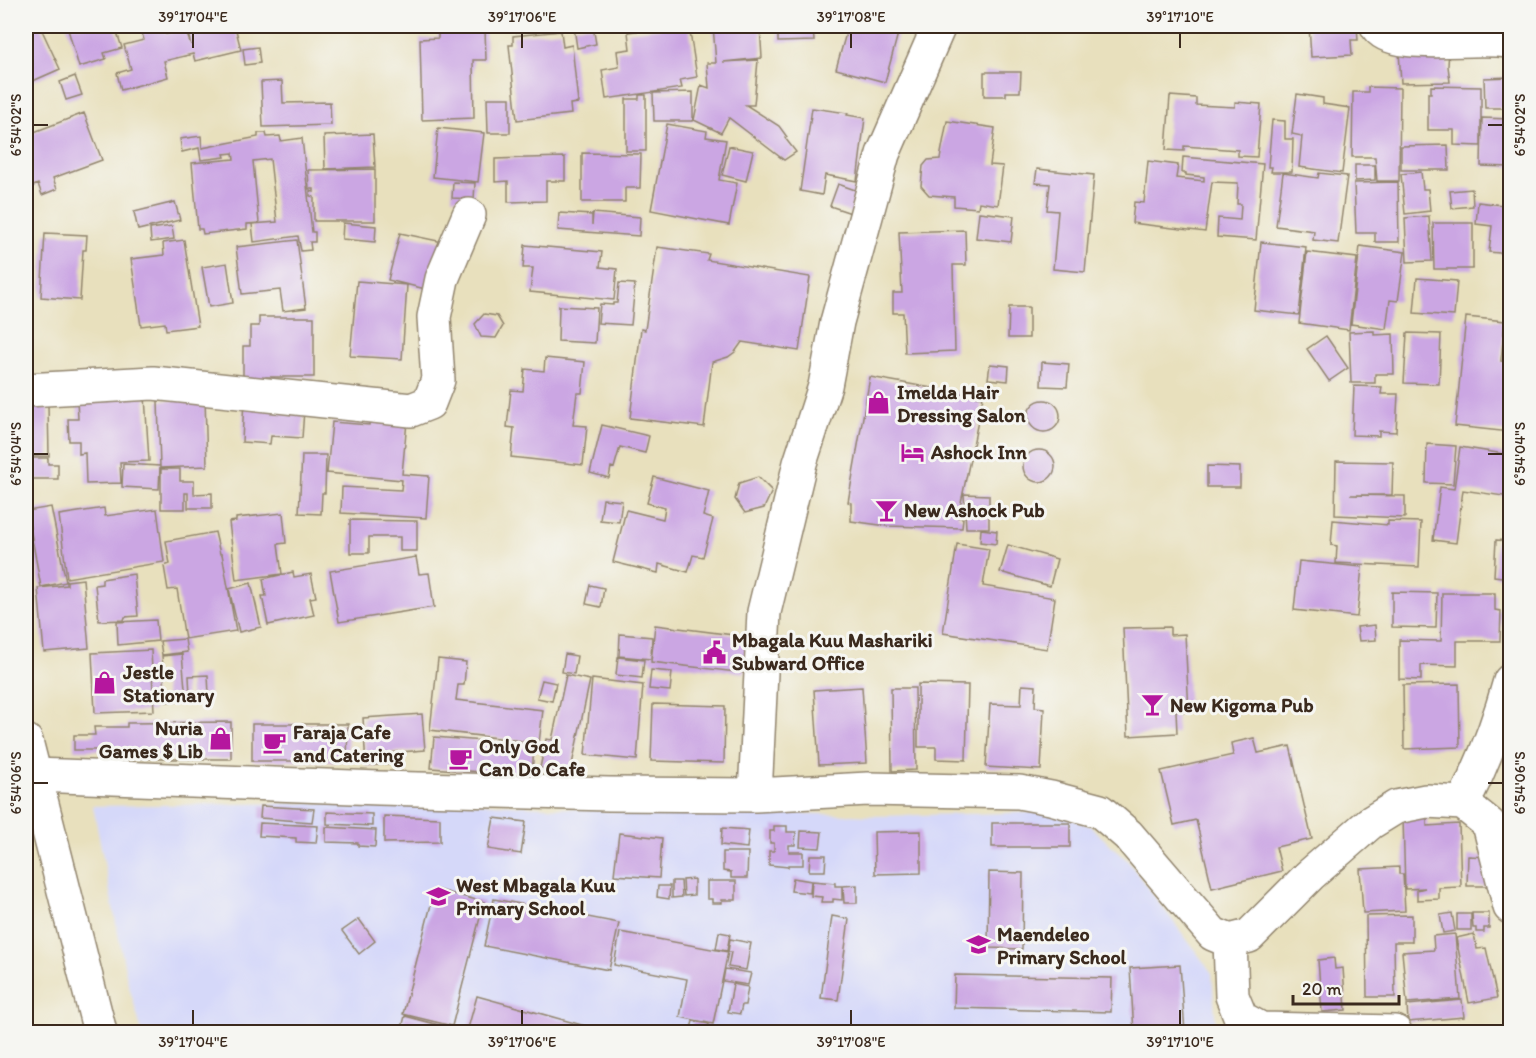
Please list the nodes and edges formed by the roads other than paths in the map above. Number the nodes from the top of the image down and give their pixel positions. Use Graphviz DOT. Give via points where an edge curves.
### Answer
graph roads {
  1 [pos="939,26"];
  2 [pos="1377,26"];
  3 [pos="1510,42"];
  4 [pos="469,215"];
  5 [pos="26,390"];
  6 [pos="1510,681"];
  7 [pos="26,741"];
  8 [pos="35,775"];
  9 [pos="755,795"];
  10 [pos="1463,803"];
  11 [pos="1510,907"];
  12 [pos="1230,941"];
  13 [pos="100,1032"];
  14 [pos="1395,1032"];
  1 -- 9 [label="street" via="883,154 837,322 825,386 797,474 764,612"];
  2 -- 3 [label="street" via="1393,38 1410,41"];
  4 -- 5 [label="street" via="442,279 434,317 438,380 429,403 411,410 153,382"];
  6 -- 10 [label="street" via="1498,727"];
  7 -- 8 [label="street"];
  8 -- 9 [label="street" via="379,788"];
  8 -- 13 [label="street"];
  9 -- 12 [label="street" via="868,789 1019,792 1101,812 1128,835 1213,934"];
  10 -- 11 [label="street" via="1489,824"];
  10 -- 12 [label="street" via="1425,801 1396,807 1370,823 1310,875 1249,936"];
  12 -- 14 [label="street" via="1232,996 1241,1018 1261,1029"];
}
